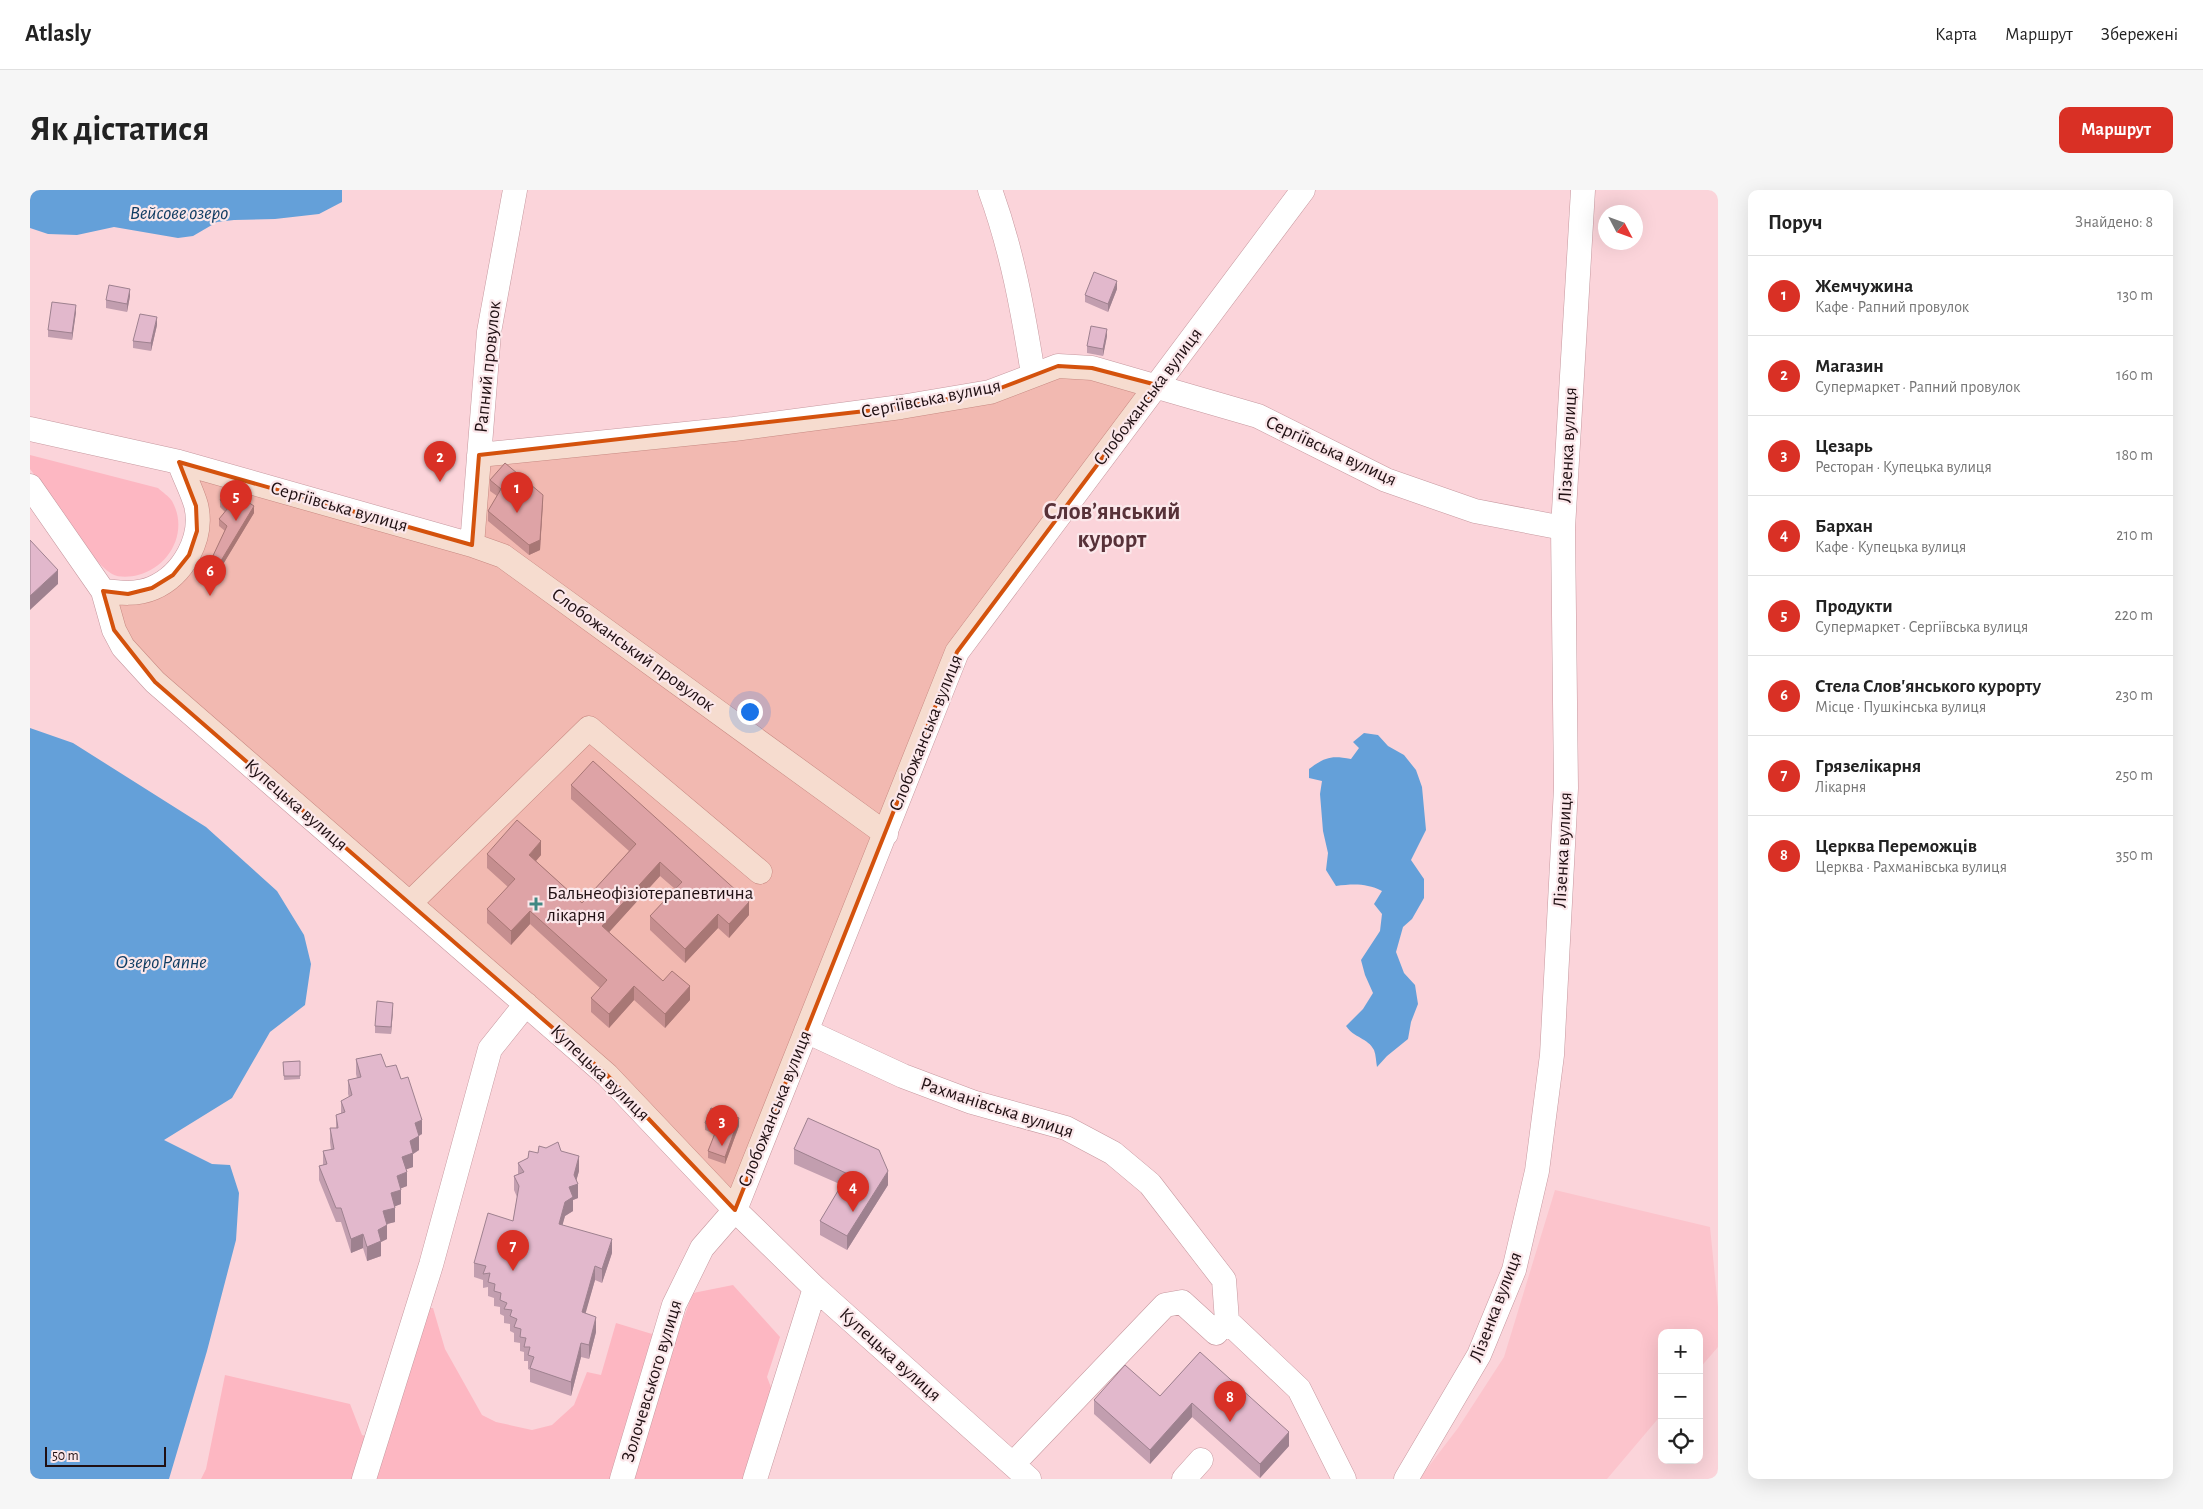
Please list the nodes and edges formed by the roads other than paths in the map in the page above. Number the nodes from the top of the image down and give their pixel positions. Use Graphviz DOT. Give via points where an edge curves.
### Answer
graph roads {
  1 [pos="515,190"];
  2 [pos="990,190"];
  3 [pos="1303,190"];
  4 [pos="1583,190"];
  5 [pos="1033,374"];
  6 [pos="1157,385"];
  7 [pos="30,429"];
  8 [pos="479,455"];
  9 [pos="179,462"];
  10 [pos="30,486"];
  11 [pos="1563,528"];
  12 [pos="472,545"];
  13 [pos="103,591"];
  14 [pos="886,834"];
  15 [pos="760,872"];
  16 [pos="410,903"];
  17 [pos="526,1004"];
  18 [pos="806,1031"];
  19 [pos="735,1210"];
  20 [pos="815,1288"];
  21 [pos="1227,1321"];
  22 [pos="1201,1460"];
  23 [pos="1021,1472"];
  24 [pos="364,1479"];
  25 [pos="622,1479"];
  26 [pos="755,1479"];
  27 [pos="1184,1479"];
  28 [pos="1344,1479"];
  29 [pos="1406,1479"];
  1 -- 8 [label="street, Рапний провулок" via="489,332"];
  2 -- 5 [label="street" via="1021,297"];
  3 -- 6 [label="street, Слобожанська вулиця"];
  4 -- 11 [label="street, Лізенка вулиця"];
  5 -- 6 [label="street, Сергіївська вулиця" via="1058,366 1092,368"];
  5 -- 8 [label="street, Сергіївська вулиця" via="990,392 901,407 734,429"];
  6 -- 11 [label="street, Сергіївська вулиця" via="1258,416 1386,480 1475,511"];
  6 -- 14 [label="street, Слобожанська вулиця" via="957,652"];
  7 -- 9 [label="street, Сергіївська вулиця"];
  8 -- 12 [label="street, Рапний провулок"];
  9 -- 12 [label="street, Сергіївська вулиця"];
  9 -- 13 [label="street" via="196,506 196,531 189,555 173,575 152,588 128,594"];
  10 -- 13 [label="street, Купецька вулиця"];
  11 -- 29 [label="street, Лізенка вулиця" via="1566,788 1552,1055 1537,1171 1514,1270 1480,1355"];
  12 -- 14 [label="street, Слобожанський провулок" via="503,556"];
  13 -- 16 [label="street, Купецька вулиця" via="114,630 128,653 155,682"];
  14 -- 18 [label="street, Слобожанська вулиця"];
  15 -- 16 [label="street" via="589,728"];
  16 -- 17 [label="street, Купецька вулиця"];
  17 -- 19 [label="street, Купецька вулиця" via="607,1075"];
  17 -- 24 [label="street" via="490,1049 431,1265"];
  18 -- 19 [label="street, Слобожанська вулиця"];
  18 -- 21 [label="street, Рахманівська вулиця" via="955,1096 1066,1128 1113,1154 1150,1184 1224,1280"];
  19 -- 20 [label="street, Купецька вулиця"];
  19 -- 25 [label="street, Золочевського вулиця" via="702,1248 674,1305"];
  20 -- 23 [label="street, Купецька вулиця"];
  20 -- 26 [label="street"];
  21 -- 23 [label="street" via="1216,1333 1182,1302 1165,1304"];
  21 -- 28 [label="street" via="1299,1389"];
  22 -- 27 [label="street"];
}
